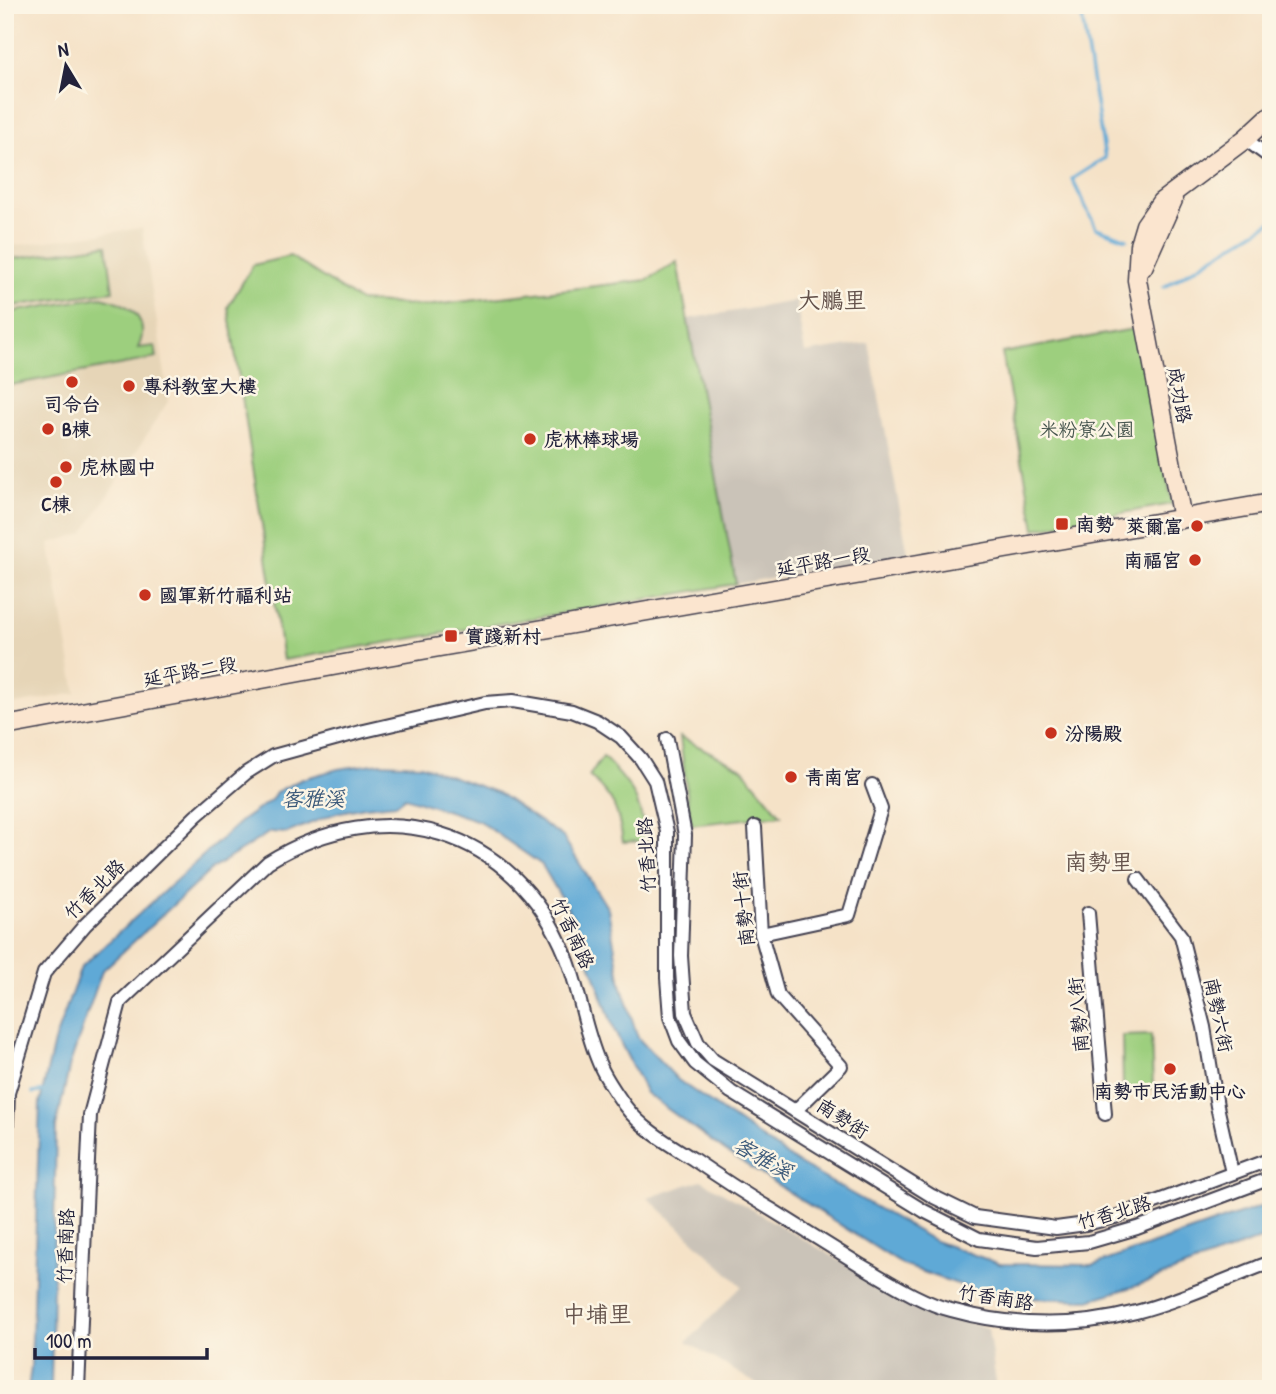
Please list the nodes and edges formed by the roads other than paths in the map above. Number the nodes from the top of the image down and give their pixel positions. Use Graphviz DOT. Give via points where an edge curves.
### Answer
graph roads {
  1 [pos="1271,115"];
  2 [pos="1245,139"];
  3 [pos="1271,158"];
  4 [pos="1271,503"];
  5 [pos="1182,519"];
  6 [pos="382,657"];
  7 [pos="5,726"];
  8 [pos="667,739"];
  9 [pos="872,785"];
  10 [pos="755,827"];
  11 [pos="1138,879"];
  12 [pos="1088,913"];
  13 [pos="761,934"];
  14 [pos="796,1111"];
  15 [pos="1105,1114"];
  16 [pos="1271,1159"];
  17 [pos="1232,1173"];
  18 [pos="1271,1178"];
  19 [pos="5,1181"];
  20 [pos="1271,1262"];
  21 [pos="78,1389"];
  1 -- 2 [label="street, 成功路"];
  2 -- 3 [label="street"];
  2 -- 5 [label="street, 成功路" via="1178,190 1137,280"];
  4 -- 5 [label="street, 延平路一段"];
  5 -- 6 [label="street, 延平路一段"];
  6 -- 7 [label="street, 延平路二段"];
  8 -- 14 [label="street, 南勢街" via="685,835 681,956 685,1013 698,1043 713,1060"];
  9 -- 13 [label="street" via="881,809 849,915"];
  10 -- 13 [label="street, 南勢十街"];
  11 -- 17 [label="street, 南勢六街" via="1181,936"];
  12 -- 15 [label="street, 南勢八街"];
  13 -- 14 [label="street, 南勢十街" via="778,995 841,1066"];
  14 -- 17 [label="street, 南勢街" via="932,1196 975,1217 1026,1226 1056,1228 1115,1217"];
  16 -- 17 [label="street, 南勢街"];
  18 -- 19 [label="street, 竹香北路" via="1125,1232 1089,1242 1037,1247 979,1238 923,1211 764,1113 695,1063 679,1041 670,1017 667,832 655,781 621,737 597,721 572,711 513,701 485,703 273,756 196,816 85,925 44,973 8,1093"];
  20 -- 21 [label="street, 竹香南路" via="1138,1312 1079,1323 1017,1324 949,1310 896,1286 636,1120 599,1065 566,956 537,901 521,882 470,846 435,831 353,828 293,846 268,862 120,1002 90,1115"];
}
